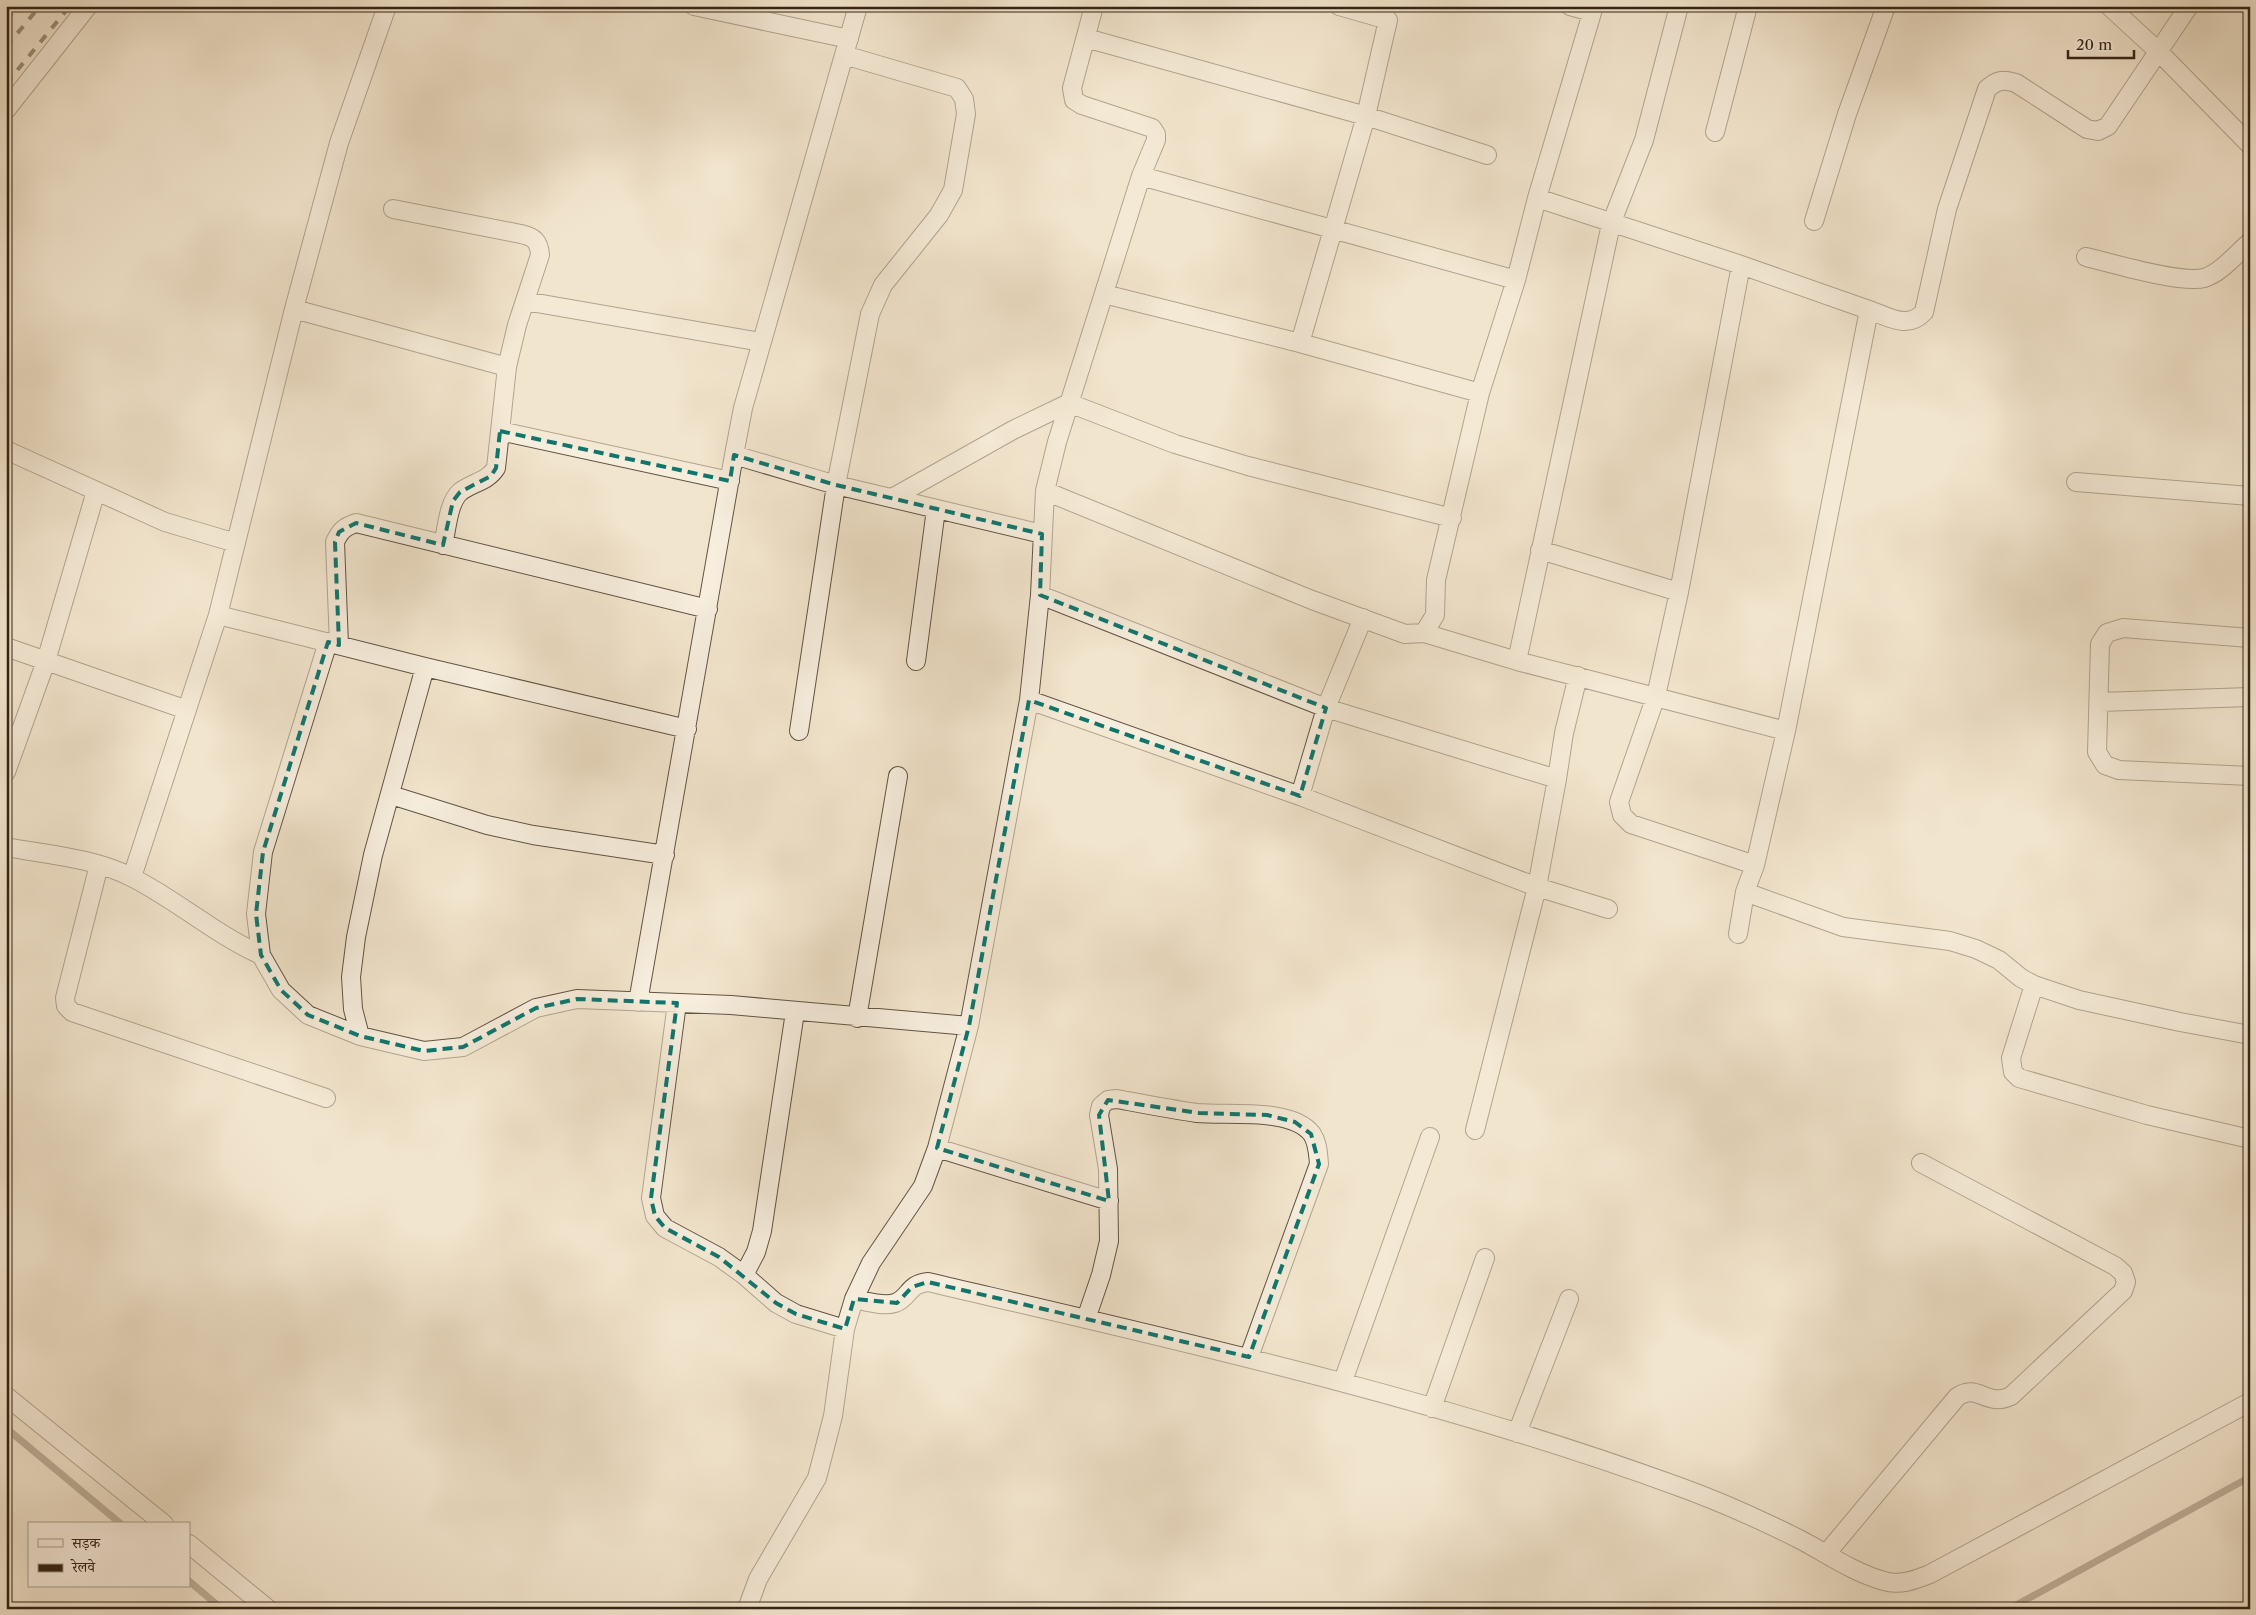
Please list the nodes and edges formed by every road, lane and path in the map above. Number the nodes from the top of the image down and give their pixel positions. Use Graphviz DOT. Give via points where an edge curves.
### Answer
graph roads {
  1 [pos="88,6"];
  2 [pos="387,6"];
  3 [pos="694,6"];
  4 [pos="858,6"];
  5 [pos="1094,6"];
  6 [pos="1339,6"];
  7 [pos="1570,6"];
  8 [pos="1679,6"];
  9 [pos="1748,6"];
  10 [pos="1886,6"];
  11 [pos="2109,6"];
  12 [pos="2189,6"];
  13 [pos="1593,9"];
  14 [pos="1390,13"];
  15 [pos="1086,38"];
  16 [pos="847,47"];
  17 [pos="2158,51"];
  18 [pos="6,110"];
  19 [pos="1366,116"];
  20 [pos="1715,132"];
  21 [pos="2250,145"];
  22 [pos="1487,155"];
  23 [pos="1141,176"];
  24 [pos="1537,198"];
  25 [pos="393,208"];
  26 [pos="1814,221"];
  27 [pos="1611,224"];
  28 [pos="1332,230"];
  29 [pos="2250,242"];
  30 [pos="2086,257"];
  31 [pos="1741,265"];
  32 [pos="1516,280"];
  33 [pos="1104,294"];
  34 [pos="525,301"];
  35 [pos="294,309"];
  36 [pos="1869,310"];
  37 [pos="761,342"];
  38 [pos="1300,343"];
  39 [pos="507,367"];
  40 [pos="1480,393"];
  41 [pos="1069,403"];
  42 [pos="500,431"];
  43 [pos="6,450"];
  44 [pos="734,455"];
  45 [pos="730,481"];
  46 [pos="2076,482"];
  47 [pos="836,485"];
  48 [pos="1045,490"];
  49 [pos="96,491"];
  50 [pos="2250,496"];
  51 [pos="892,498"];
  52 [pos="936,509"];
  53 [pos="1452,518"];
  54 [pos="1042,534"];
  55 [pos="236,543"];
  56 [pos="443,545"];
  57 [pos="1540,550"];
  58 [pos="1679,592"];
  59 [pos="1040,595"];
  60 [pos="708,609"];
  61 [pos="218,615"];
  62 [pos="1363,618"];
  63 [pos="1424,633"];
  64 [pos="2250,638"];
  65 [pos="333,644"];
  66 [pos="6,647"];
  67 [pos="46,661"];
  68 [pos="916,661"];
  69 [pos="1517,661"];
  70 [pos="425,667"];
  71 [pos="1578,676"];
  72 [pos="1656,696"];
  73 [pos="2250,696"];
  74 [pos="1029,700"];
  75 [pos="2098,702"];
  76 [pos="1326,708"];
  77 [pos="187,710"];
  78 [pos="687,729"];
  79 [pos="799,731"];
  80 [pos="1786,731"];
  81 [pos="6,772"];
  82 [pos="898,776"];
  83 [pos="2250,776"];
  84 [pos="1557,779"];
  85 [pos="391,795"];
  86 [pos="1300,796"];
  87 [pos="6,846"];
  88 [pos="665,855"];
  89 [pos="100,865"];
  90 [pos="1755,865"];
  91 [pos="132,877"];
  92 [pos="1538,888"];
  93 [pos="1745,892"];
  94 [pos="1608,909"];
  95 [pos="1738,934"];
  96 [pos="261,954"];
  97 [pos="2034,985"];
  98 [pos="638,1002"];
  99 [pos="677,1003"];
  100 [pos="795,1012"];
  101 [pos="857,1018"];
  102 [pos="970,1026"];
  103 [pos="2250,1035"];
  104 [pos="360,1036"];
  105 [pos="326,1098"];
  106 [pos="1475,1130"];
  107 [pos="1430,1137"];
  108 [pos="2250,1139"];
  109 [pos="937,1148"];
  110 [pos="1921,1164"];
  111 [pos="1109,1201"];
  112 [pos="1485,1258"];
  113 [pos="744,1275"];
  114 [pos="854,1299"];
  115 [pos="1569,1299"];
  116 [pos="1086,1319"];
  117 [pos="845,1329"];
  118 [pos="1249,1357"];
  119 [pos="1343,1381"];
  120 [pos="6,1396"];
  121 [pos="2250,1402"];
  122 [pos="1432,1408"];
  123 [pos="1517,1433"];
  124 [pos="162,1522"];
  125 [pos="190,1545"];
  126 [pos="1826,1554"];
  127 [pos="268,1609"];
  128 [pos="747,1609"];
  1 -- 18 [label="street"];
  2 -- 35 [label="street" via="339,143"];
  3 -- 16 [label="street"];
  4 -- 16 [label="street"];
  5 -- 15 [label="street"];
  6 -- 14 [label="street"];
  7 -- 13 [label="street"];
  8 -- 27 [label="street" via="1644,140"];
  9 -- 20 [label="street"];
  10 -- 26 [label="street" via="1847,114"];
  11 -- 17 [label="street"];
  12 -- 17 [label="street"];
  13 -- 24 [label="street"];
  14 -- 19 [label="street"];
  15 -- 19 [label="street"];
  15 -- 23 [label="street" via="1072,88 1074,100 1152,128 1156,140"];
  16 -- 37 [label="street"];
  16 -- 47 [label="street" via="956,88 964,99 966,114 953,190 939,215 883,285 870,314"];
  17 -- 21 [label="street"];
  17 -- 36 [label="street" via="2108,126 2098,131 2086,129 2016,83 1996,82 1988,89 1947,209 1924,312 1916,320 1905,322"];
  19 -- 22 [label="street"];
  19 -- 28 [label="street"];
  23 -- 28 [label="street"];
  23 -- 33 [label="street"];
  24 -- 27 [label="street"];
  24 -- 32 [label="street"];
  25 -- 34 [label="street" via="532,237 539,244 540,255"];
  27 -- 31 [label="street"];
  27 -- 57 [label="street"];
  28 -- 32 [label="street"];
  28 -- 38 [label="street"];
  29 -- 30 [label="street" via="2205,277 2188,280"];
  31 -- 36 [label="street"];
  31 -- 58 [label="street"];
  32 -- 40 [label="street"];
  33 -- 38 [label="street"];
  33 -- 41 [label="street"];
  34 -- 37 [label="street"];
  34 -- 39 [label="street"];
  35 -- 39 [label="street"];
  35 -- 55 [label="street"];
  36 -- 80 [label="street"];
  37 -- 44 [label="street"];
  38 -- 40 [label="street"];
  39 -- 42 [label="street"];
  40 -- 53 [label="street"];
  41 -- 48 [label="street"];
  41 -- 51 [label="street" via="1013,430"];
  41 -- 53 [label="street" via="1248,466"];
  42 -- 45 [label="street"];
  42 -- 56 [label="street" via="496,468 491,476 460,492 453,501"];
  43 -- 49 [label="street"];
  44 -- 45 [label="street"];
  44 -- 47 [label="street"];
  45 -- 60 [label="street"];
  46 -- 50 [label="street"];
  47 -- 51 [label="street"];
  47 -- 79 [label="street"];
  48 -- 54 [label="street"];
  48 -- 62 [label="street"];
  49 -- 55 [label="street" via="165,522"];
  49 -- 67 [label="street"];
  51 -- 52 [label="street"];
  52 -- 54 [label="street"];
  52 -- 68 [label="street"];
  53 -- 63 [label="street" via="1436,580 1435,615"];
  54 -- 59 [label="street"];
  55 -- 61 [label="street"];
  56 -- 60 [label="street"];
  56 -- 65 [label="street" via="356,523 339,532 335,542"];
  57 -- 58 [label="street"];
  57 -- 69 [label="street"];
  58 -- 72 [label="street"];
  59 -- 74 [label="street"];
  59 -- 76 [label="street"];
  60 -- 78 [label="street"];
  61 -- 65 [label="street"];
  61 -- 77 [label="street"];
  62 -- 63 [label="street" via="1405,634"];
  62 -- 76 [label="street"];
  63 -- 69 [label="street"];
  64 -- 75 [label="street" via="2123,628 2108,633 2100,644"];
  65 -- 70 [label="street"];
  65 -- 96 [label="street" via="263,852 256,914"];
  66 -- 67 [label="street"];
  67 -- 77 [label="street"];
  67 -- 81 [label="street"];
  69 -- 71 [label="street"];
  70 -- 78 [label="street"];
  70 -- 85 [label="street"];
  71 -- 72 [label="street"];
  71 -- 84 [label="street"];
  72 -- 80 [label="street"];
  72 -- 90 [label="street" via="1620,802 1622,815 1631,824"];
  73 -- 75 [label="street"];
  74 -- 86 [label="street"];
  74 -- 102 [label="street"];
  75 -- 83 [label="street" via="2098,752 2106,765 2119,770"];
  76 -- 84 [label="street"];
  76 -- 86 [label="street"];
  77 -- 91 [label="street"];
  78 -- 88 [label="street"];
  80 -- 90 [label="street"];
  82 -- 101 [label="street"];
  84 -- 92 [label="street"];
  85 -- 88 [label="street" via="524,833"];
  85 -- 104 [label="street" via="373,855 356,937 352,969 353,1009"];
  86 -- 92 [label="street"];
  87 -- 89 [label="street"];
  88 -- 98 [label="street"];
  89 -- 91 [label="street"];
  89 -- 105 [label="street" via="65,998 66,1006 72,1012"];
  90 -- 93 [label="street"];
  91 -- 96 [label="street" via="233,942"];
  92 -- 94 [label="street"];
  92 -- 106 [label="street"];
  93 -- 95 [label="street"];
  93 -- 97 [label="street" via="1842,927 1950,941 1976,949"];
  96 -- 104 [label="street" via="281,990 308,1015"];
  97 -- 103 [label="street" via="2079,1000"];
  97 -- 108 [label="street" via="2011,1058 2013,1072 2019,1078 2147,1115"];
  98 -- 99 [label="street"];
  98 -- 104 [label="street" via="577,1000 536,1008 463,1046 424,1051"];
  99 -- 100 [label="street"];
  99 -- 113 [label="street" via="652,1198 655,1216 665,1228 719,1257"];
  100 -- 101 [label="street"];
  100 -- 113 [label="street" via="762,1231"];
  101 -- 102 [label="street"];
  102 -- 109 [label="street"];
  107 -- 119 [label="street"];
  109 -- 111 [label="street"];
  109 -- 114 [label="street" via="923,1186 871,1263"];
  110 -- 126 [label="street" via="2115,1266 2123,1273 2126,1282 2123,1291 2011,1396 1994,1400 1970,1391 1957,1398"];
  111 -- 116 [label="street" via="1109,1241"];
  111 -- 118 [label="street" via="1108,1168 1099,1115 1101,1106 1108,1100 1199,1113 1267,1115 1295,1122 1311,1134 1319,1164"];
  112 -- 122 [label="street"];
  113 -- 117 [label="street" via="776,1303 796,1314"];
  114 -- 116 [label="street" via="887,1305 896,1303 912,1287 928,1282"];
  114 -- 117 [label="street"];
  115 -- 123 [label="street"];
  116 -- 118 [label="street"];
  117 -- 128 [label="street" via="833,1416 817,1478 758,1579"];
  118 -- 119 [label="street"];
  119 -- 122 [label="street"];
  120 -- 124 [label="street"];
  121 -- 126 [label="street" via="1938,1570 1909,1582 1886,1582"];
  122 -- 123 [label="street"];
  123 -- 126 [label="street" via="1721,1503"];
  125 -- 127 [label="street"];
}
